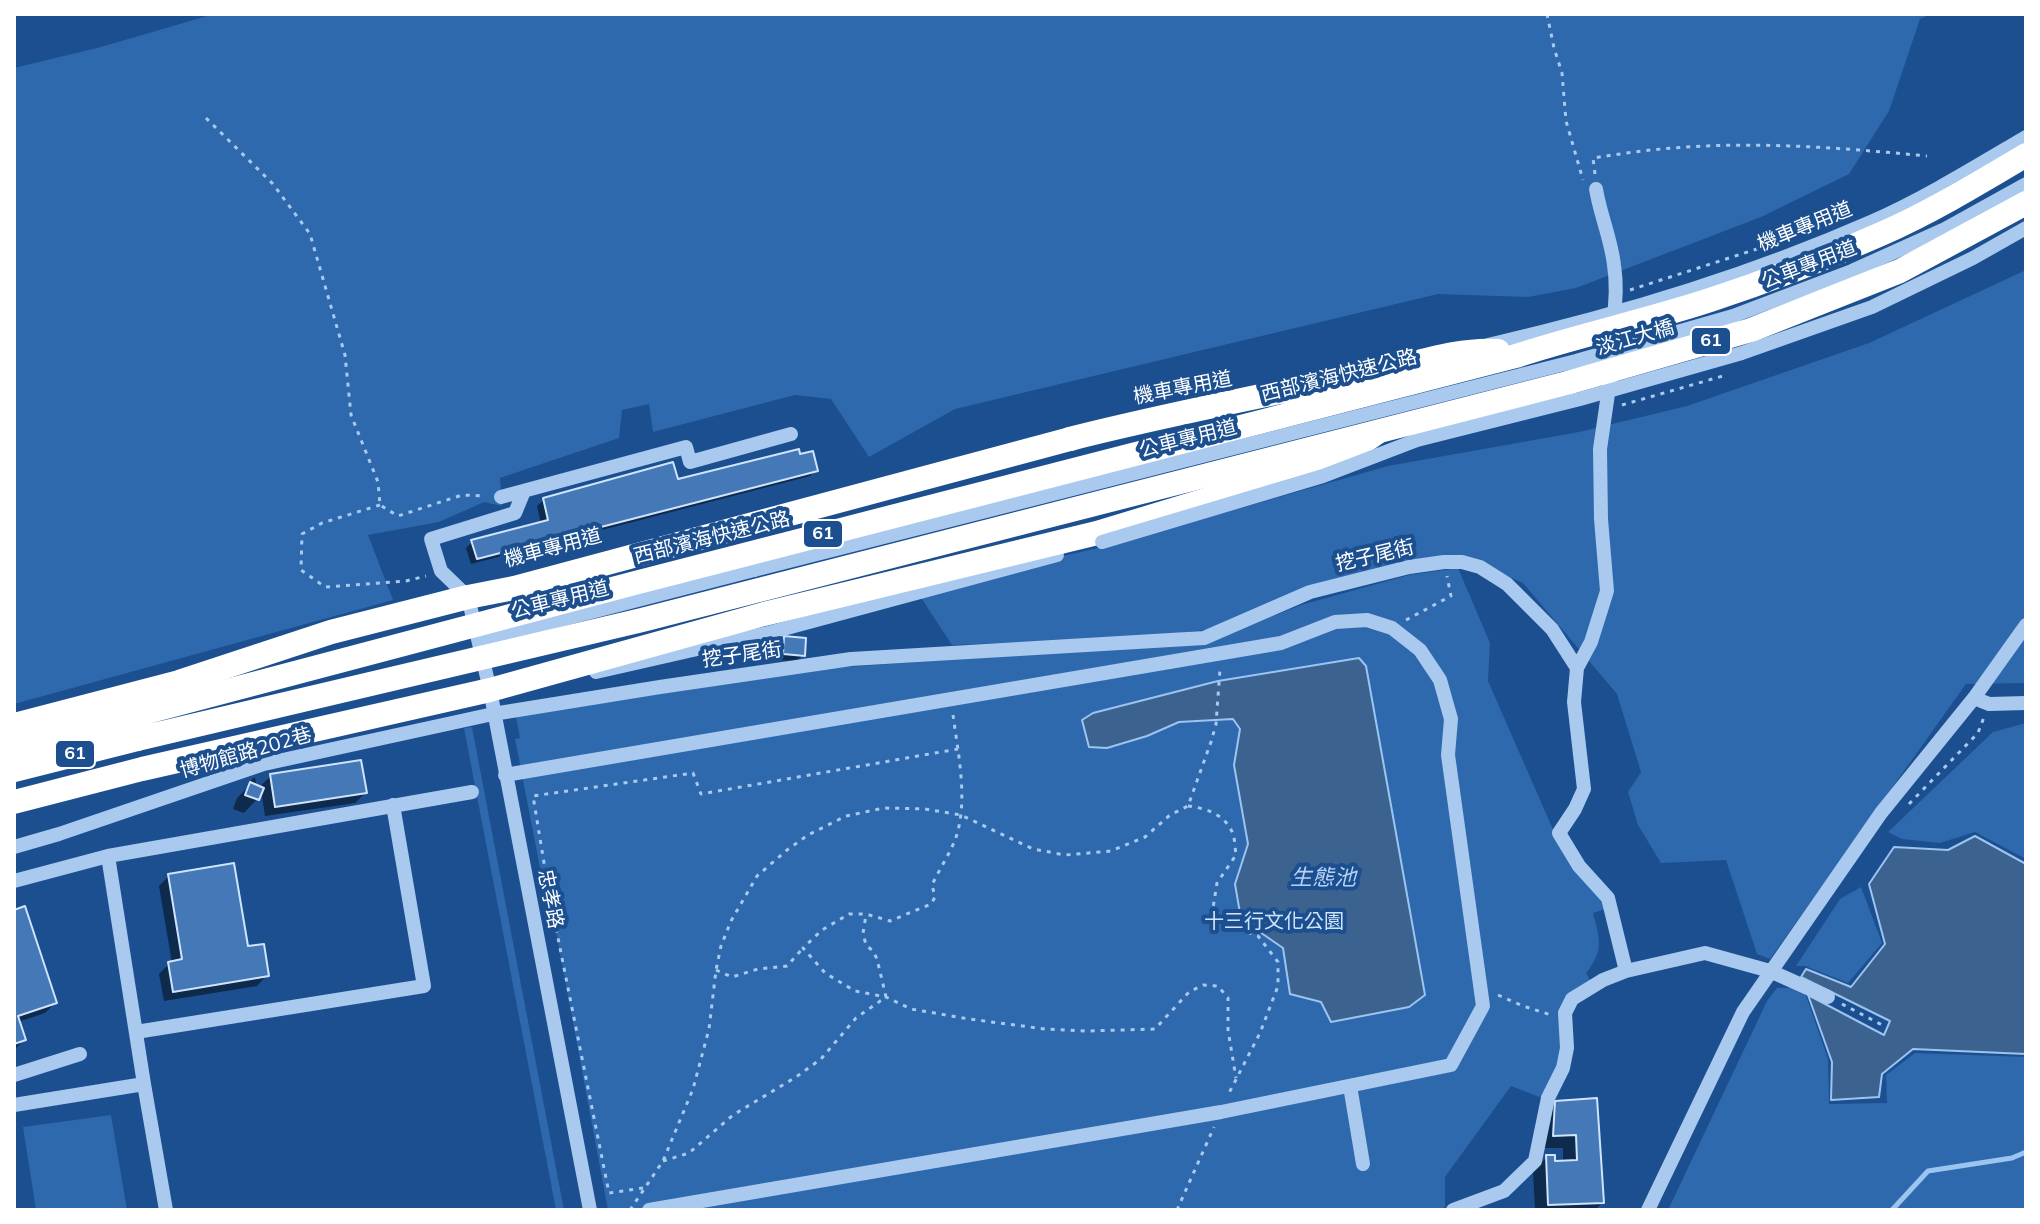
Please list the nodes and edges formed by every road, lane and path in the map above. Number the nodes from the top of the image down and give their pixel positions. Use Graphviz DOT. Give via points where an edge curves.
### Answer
graph roads {
  1 [pos="1547,14"];
  2 [pos="206,118"];
  3 [pos="2026,137"];
  4 [pos="2026,155"];
  5 [pos="1927,156"];
  6 [pos="2026,184"];
  7 [pos="1596,189"];
  8 [pos="2026,203"];
  9 [pos="1600,211"];
  10 [pos="2026,228"];
  11 [pos="1731,258"];
  12 [pos="1616,294"];
  13 [pos="1516,356"];
  14 [pos="1378,431"];
  15 [pos="791,434"];
  16 [pos="524,491"];
  17 [pos="501,497"];
  18 [pos="380,505"];
  19 [pos="738,522"];
  20 [pos="1444,562"];
  21 [pos="441,571"];
  22 [pos="468,597"];
  23 [pos="768,623"];
  24 [pos="2026,625"];
  25 [pos="1392,628"];
  26 [pos="479,641"];
  27 [pos="1577,668"];
  28 [pos="1220,674"];
  29 [pos="490,690"];
  30 [pos="1974,698"];
  31 [pos="951,699"];
  32 [pos="2026,703"];
  33 [pos="1989,704"];
  34 [pos="493,714"];
  35 [pos="14,725"];
  36 [pos="14,747"];
  37 [pos="958,749"];
  38 [pos="14,770"];
  39 [pos="505,775"];
  40 [pos="472,792"];
  41 [pos="14,802"];
  42 [pos="393,805"];
  43 [pos="1188,806"];
  44 [pos="1902,812"];
  45 [pos="961,815"];
  46 [pos="14,847"];
  47 [pos="108,856"];
  48 [pos="14,881"];
  49 [pos="866,914"];
  50 [pos="803,948"];
  51 [pos="716,970"];
  52 [pos="1626,971"];
  53 [pos="1770,971"];
  54 [pos="1481,986"];
  55 [pos="886,997"];
  56 [pos="1828,997"];
  57 [pos="1567,1010"];
  58 [pos="1884,1026"];
  59 [pos="136,1032"];
  60 [pos="80,1054"];
  61 [pos="14,1075"];
  62 [pos="1236,1078"];
  63 [pos="144,1084"];
  64 [pos="1350,1086"];
  65 [pos="14,1105"];
  66 [pos="1221,1112"];
  67 [pos="663,1161"];
  68 [pos="1363,1164"];
  69 [pos="644,1187"];
  70 [pos="166,1210"];
  71 [pos="590,1210"];
  72 [pos="630,1210"];
  73 [pos="649,1210"];
  74 [pos="1177,1210"];
  75 [pos="1453,1210"];
  76 [pos="1648,1210"];
  1 -- 9 [label="path" via="1562,73 1566,121 1585,188"];
  2 -- 18 [label="path" via="273,184 310,234 345,355 351,415 378,482"];
  3 -- 19 [label="street, 機車專用道, bridge" via="1949,183 1786,258 1572,326 1072,429"];
  4 -- 13 [label="highway, 淡江大橋 / 61, bridge" via="1883,233 1792,271"];
  5 -- 7 [label="path" via="1770,145 1672,148 1593,158"];
  6 -- 26 [label="street, 公車專用道, bridge" via="1917,242 1733,316 1576,361"];
  7 -- 9 [label="street"];
  8 -- 14 [label="highway, 淡江大橋 / 61, bridge" via="1900,271 1751,330"];
  9 -- 12 [label="street" via="1614,262"];
  10 -- 23 [label="street, bridge" via="1872,307 1742,353 1417,440 1323,476 1102,542"];
  11 -- 12 [label="path"];
  12 -- 27 [label="street" via="1600,449 1607,591"];
  13 -- 19 [label="highway, bridge" via="1467,351 1166,415"];
  13 -- 36 [label="highway, 西部濱海快速公路 / 61, bridge"];
  14 -- 23 [label="highway" via="1326,468"];
  14 -- 38 [label="highway, 61, bridge" via="642,620"];
  15 -- 16 [label="street" via="690,462 686,447"];
  16 -- 17 [label="street"];
  16 -- 21 [label="street" via="515,513 431,539"];
  17 -- 18 [label="path" via="462,495 398,516"];
  18 -- 21 [label="path" via="302,534 301,570 325,587 406,581"];
  19 -- 22 [label="highway"];
  20 -- 25 [label="path" via="1451,596"];
  20 -- 27 [label="street, 挖子尾街" via="1480,567 1507,584 1552,629"];
  20 -- 34 [label="street, 挖子尾街" via="1310,592 1204,638 851,659"];
  21 -- 22 [label="street"];
  22 -- 26 [label="street, 忠孝路"];
  22 -- 35 [label="highway"];
  23 -- 29 [label="highway"];
  24 -- 30 [label="street"];
  25 -- 31 [label="street" via="1367,620 1335,622 1281,643"];
  25 -- 54 [label="street" via="1420,650 1440,680 1451,719 1448,755"];
  26 -- 29 [label="street, 忠孝路"];
  27 -- 52 [label="street" via="1574,702 1584,789 1559,833 1608,898"];
  28 -- 43 [label="path" via="1216,724"];
  29 -- 34 [label="street, 忠孝路"];
  29 -- 41 [label="highway"];
  30 -- 33 [label="street"];
  30 -- 53 [label="street" via="1881,813"];
  31 -- 37 [label="path"];
  31 -- 39 [label="street"];
  32 -- 33 [label="street"];
  33 -- 44 [label="path" via="1978,733"];
  34 -- 39 [label="street, 忠孝路"];
  34 -- 46 [label="street, 博物館路202巷" via="264,764"];
  37 -- 45 [label="path"];
  37 -- 69 [label="path" via="701,794 693,773 533,796 609,1193"];
  39 -- 71 [label="street, 忠孝路"];
  40 -- 42 [label="street"];
  42 -- 47 [label="street"];
  42 -- 59 [label="street" via="424,986"];
  43 -- 45 [label="path" via="1134,842 1111,851 1065,855 1033,849"];
  43 -- 62 [label="path" via="1205,808 1233,832 1236,855 1217,883 1213,908 1228,925 1258,936 1278,962 1278,986"];
  45 -- 49 [label="path" via="955,841 932,885 931,904 890,921"];
  45 -- 51 [label="path" via="884,808 846,816 808,835 757,876 731,921"];
  47 -- 48 [label="street"];
  47 -- 59 [label="street"];
  49 -- 50 [label="path" via="849,914"];
  49 -- 55 [label="path" via="863,933 877,959"];
  50 -- 51 [label="path" via="787,966 732,977"];
  50 -- 55 [label="path" via="825,973 855,991"];
  51 -- 67 [label="path" via="709,1029 693,1089"];
  52 -- 53 [label="street" via="1705,953"];
  52 -- 57 [label="street" via="1572,999"];
  53 -- 56 [label="street"];
  53 -- 76 [label="street" via="1743,1012"];
  54 -- 57 [label="path" via="1544,1013 1555,1016"];
  54 -- 64 [label="street" via="1483,1006 1451,1065"];
  55 -- 62 [label="path" via="911,1009 1045,1029 1155,1029 1189,992 1203,985 1218,986 1228,998"];
  55 -- 67 [label="path" via="856,1018 821,1059 733,1115 689,1153"];
  56 -- 58 [label="path"];
  57 -- 75 [label="street" via="1563,1068 1548,1098 1535,1161 1504,1191"];
  59 -- 63 [label="street"];
  60 -- 61 [label="street"];
  62 -- 66 [label="path"];
  63 -- 65 [label="street"];
  63 -- 70 [label="street"];
  64 -- 66 [label="street"];
  64 -- 68 [label="street"];
  66 -- 73 [label="street"];
  66 -- 74 [label="path"];
  67 -- 69 [label="path"];
  69 -- 72 [label="path"];
}
